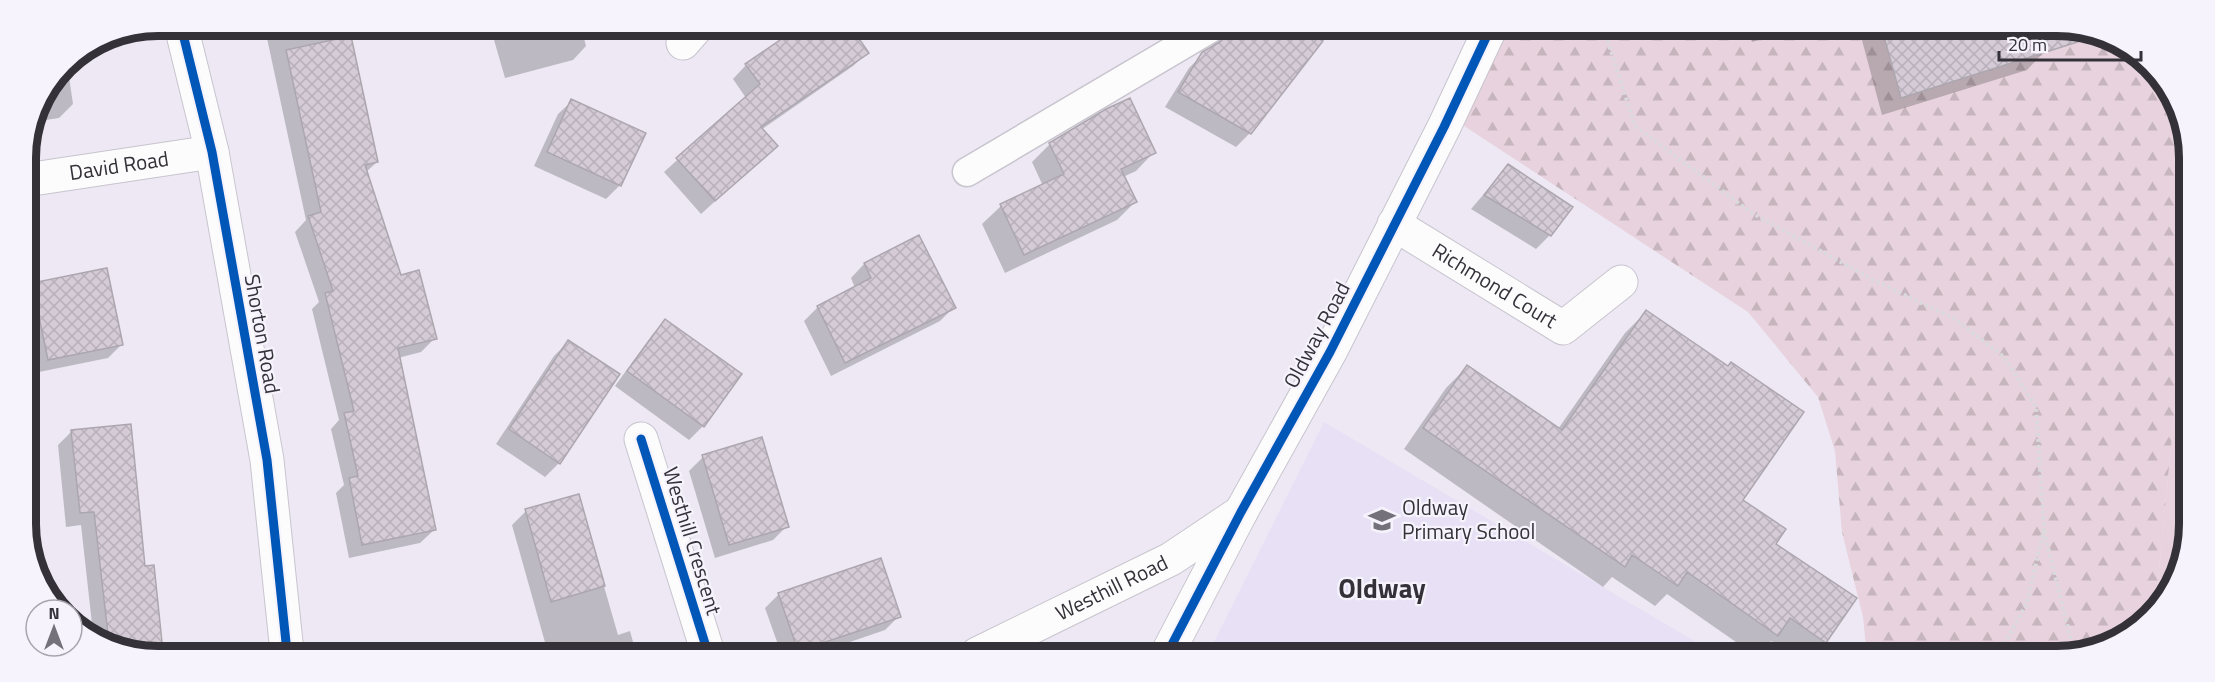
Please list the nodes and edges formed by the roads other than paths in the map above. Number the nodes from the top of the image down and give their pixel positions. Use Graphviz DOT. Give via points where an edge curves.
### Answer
graph roads {
  1 [pos="183,36"];
  2 [pos="1197,36"];
  3 [pos="1486,36"];
  4 [pos="212,152"];
  5 [pos="967,172"];
  6 [pos="36,178"];
  7 [pos="1394,224"];
  8 [pos="1621,282"];
  9 [pos="641,439"];
  10 [pos="1241,512"];
  11 [pos="286,646"];
  12 [pos="706,646"];
  13 [pos="993,646"];
  14 [pos="1171,646"];
  1 -- 4 [label="street, Shorton Road"];
  2 -- 5 [label="lane"];
  3 -- 7 [label="street, Oldway Road"];
  4 -- 6 [label="street, David Road"];
  4 -- 11 [label="street, Shorton Road" via="267,460"];
  7 -- 8 [label="street, Richmond Court" via="1563,328"];
  7 -- 10 [label="street, Oldway Road" via="1330,352"];
  9 -- 12 [label="street, Westhill Crescent"];
  10 -- 13 [label="street, Westhill Road" via="1171,559"];
  10 -- 14 [label="street, Oldway Road"];
}
